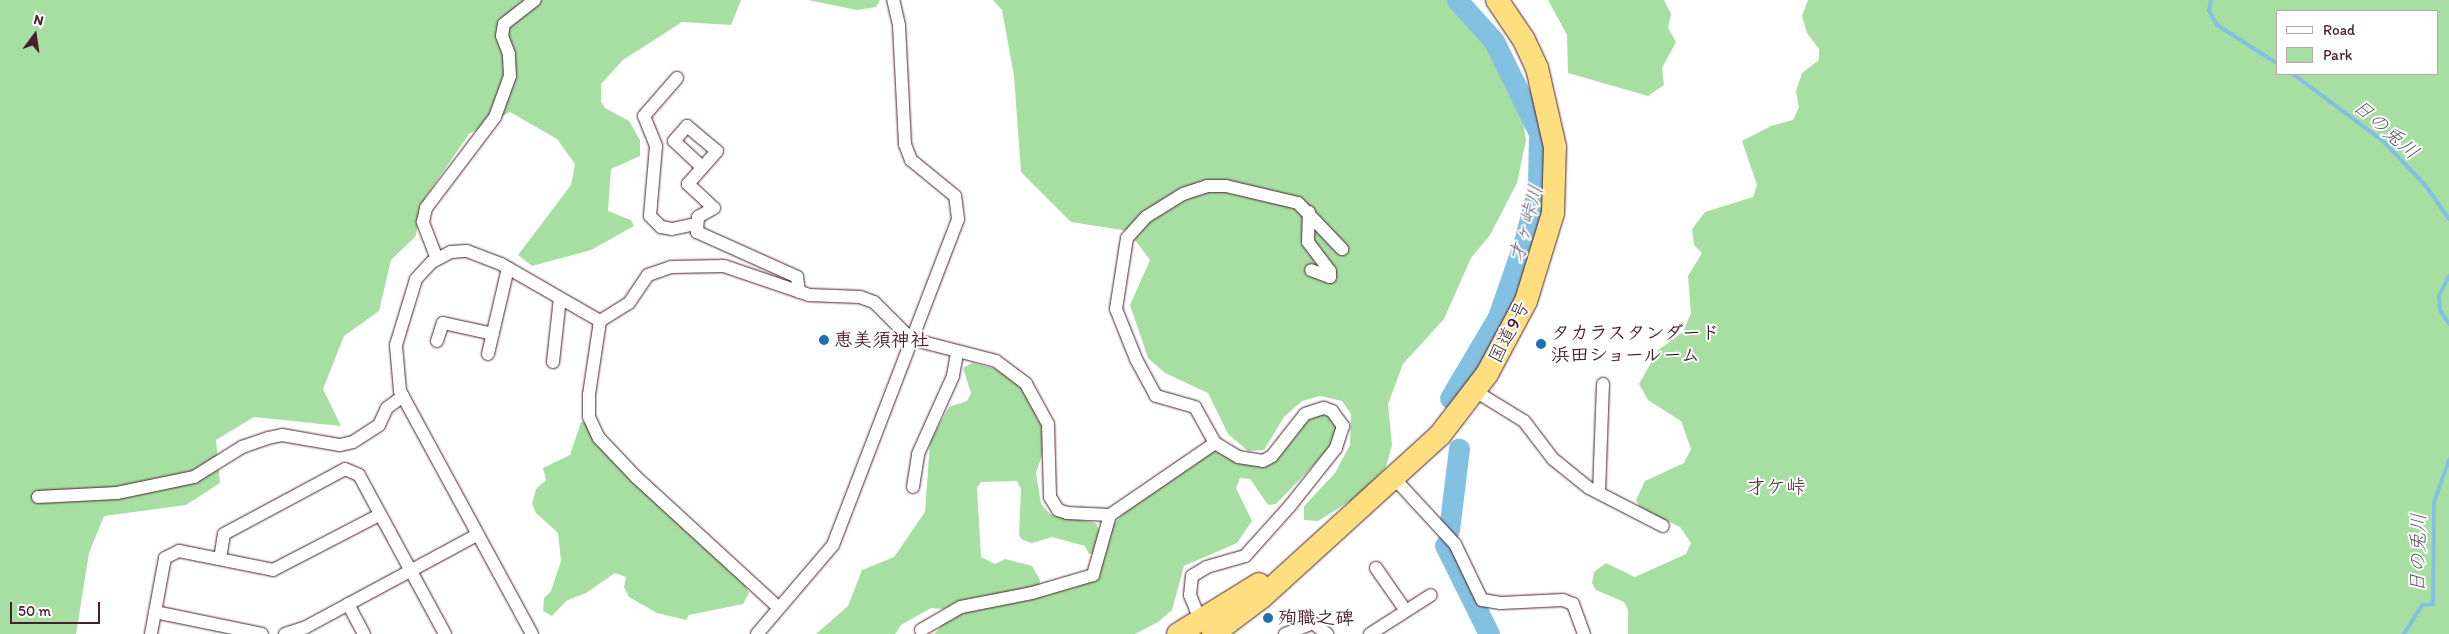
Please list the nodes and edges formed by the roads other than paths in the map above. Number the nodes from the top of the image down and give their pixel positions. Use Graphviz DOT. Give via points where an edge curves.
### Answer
graph roads {
  1 [pos="535,0"];
  2 [pos="892,0"];
  3 [pos="1497,0"];
  4 [pos="677,78"];
  5 [pos="702,167"];
  6 [pos="1309,212"];
  7 [pos="696,224"];
  8 [pos="1342,249"];
  9 [pos="437,259"];
  10 [pos="508,268"];
  11 [pos="1311,270"];
  12 [pos="799,292"];
  13 [pos="560,298"];
  14 [pos="600,320"];
  15 [pos="493,334"];
  16 [pos="912,339"];
  17 [pos="437,341"];
  18 [pos="958,353"];
  19 [pos="488,354"];
  20 [pos="554,362"];
  21 [pos="1603,384"];
  22 [pos="1475,391"];
  23 [pos="403,396"];
  24 [pos="1215,443"];
  25 [pos="1394,478"];
  26 [pos="913,487"];
  27 [pos="1599,493"];
  28 [pos="38,497"];
  29 [pos="379,514"];
  30 [pos="1110,515"];
  31 [pos="1663,526"];
  32 [pos="477,535"];
  33 [pos="220,559"];
  34 [pos="1376,568"];
  35 [pos="410,571"];
  36 [pos="1431,595"];
  37 [pos="348,604"];
  38 [pos="778,608"];
  39 [pos="1406,611"];
  40 [pos="155,612"];
  41 [pos="921,630"];
  42 [pos="1206,630"];
  43 [pos="150,634"];
  44 [pos="262,634"];
  45 [pos="285,634"];
  46 [pos="364,634"];
  47 [pos="445,634"];
  48 [pos="532,634"];
  49 [pos="757,634"];
  50 [pos="1178,634"];
  51 [pos="1285,634"];
  52 [pos="1327,634"];
  53 [pos="1370,634"];
  54 [pos="1584,634"];
  1 -- 9 [label="street" via="504,24 502,36 509,54 510,76 495,116 426,208 423,222"];
  2 -- 16 [label="street" via="899,25 906,144 911,160 949,190 959,206 958,219"];
  3 -- 22 [label="highway, 国道9号" via="1524,40 1546,94 1556,147 1556,191 1534,282 1500,352"];
  4 -- 7 [label="street" via="644,116 656,146 650,216 661,227 672,229"];
  5 -- 7 [label="street" via="688,184 714,208 703,211"];
  6 -- 8 [label="street" via="1326,236"];
  6 -- 11 [label="street" via="1308,242 1330,271 1330,277"];
  6 -- 24 [label="street" via="1289,199 1213,185 1183,194 1158,208 1127,238 1116,309 1132,351 1156,396 1195,407"];
  7 -- 12 [label="street" via="702,237 797,277"];
  9 -- 10 [label="street" via="451,252 467,251"];
  9 -- 23 [label="street" via="416,279 396,346"];
  10 -- 13 [label="street"];
  10 -- 15 [label="street"];
  12 -- 14 [label="street" via="724,266 657,268 648,274 629,303"];
  12 -- 16 [label="street" via="874,302"];
  13 -- 14 [label="street"];
  13 -- 20 [label="street"];
  14 -- 38 [label="street" via="589,394 589,417 599,438 636,477"];
  15 -- 17 [label="street" via="443,323"];
  15 -- 19 [label="street"];
  16 -- 18 [label="street"];
  16 -- 38 [label="street" via="833,545"];
  18 -- 26 [label="street" via="953,376 918,454"];
  18 -- 30 [label="street" via="996,361 1007,367 1037,398 1048,424 1050,497 1058,510"];
  21 -- 27 [label="street"];
  22 -- 25 [label="highway, 国道9号" via="1440,434"];
  22 -- 27 [label="street" via="1524,421 1553,459"];
  23 -- 28 [label="street" via="386,408 379,424 353,442 340,445 282,435 242,448 194,478 117,493"];
  23 -- 32 [label="street"];
  24 -- 30 [label="street"];
  24 -- 42 [label="street" via="1238,457 1263,461 1272,456 1305,414 1324,408 1339,418 1343,426 1327,461 1245,556 1207,567 1192,576 1188,588"];
  25 -- 42 [label="highway, 国道9号" via="1262,598"];
  25 -- 54 [label="street" via="1455,544 1482,600 1501,603 1563,600 1573,604"];
  27 -- 31 [label="street"];
  29 -- 33 [label="street" via="273,570"];
  29 -- 33 [label="street" via="358,475 345,469 224,534"];
  29 -- 35 [label="street"];
  30 -- 41 [label="street" via="1093,575 1032,593 960,607"];
  32 -- 35 [label="street"];
  32 -- 48 [label="street"];
  33 -- 40 [label="street" via="179,551 165,558"];
  34 -- 39 [label="street"];
  35 -- 37 [label="street"];
  35 -- 47 [label="street"];
  36 -- 39 [label="street"];
  37 -- 45 [label="street"];
  37 -- 46 [label="street"];
  38 -- 49 [label="street"];
  39 -- 53 [label="street"];
  40 -- 43 [label="street"];
  40 -- 44 [label="street"];
  42 -- 50 [label="highway, 国道9号"];
  51 -- 52 [label="street" via="1313,623"];
}
